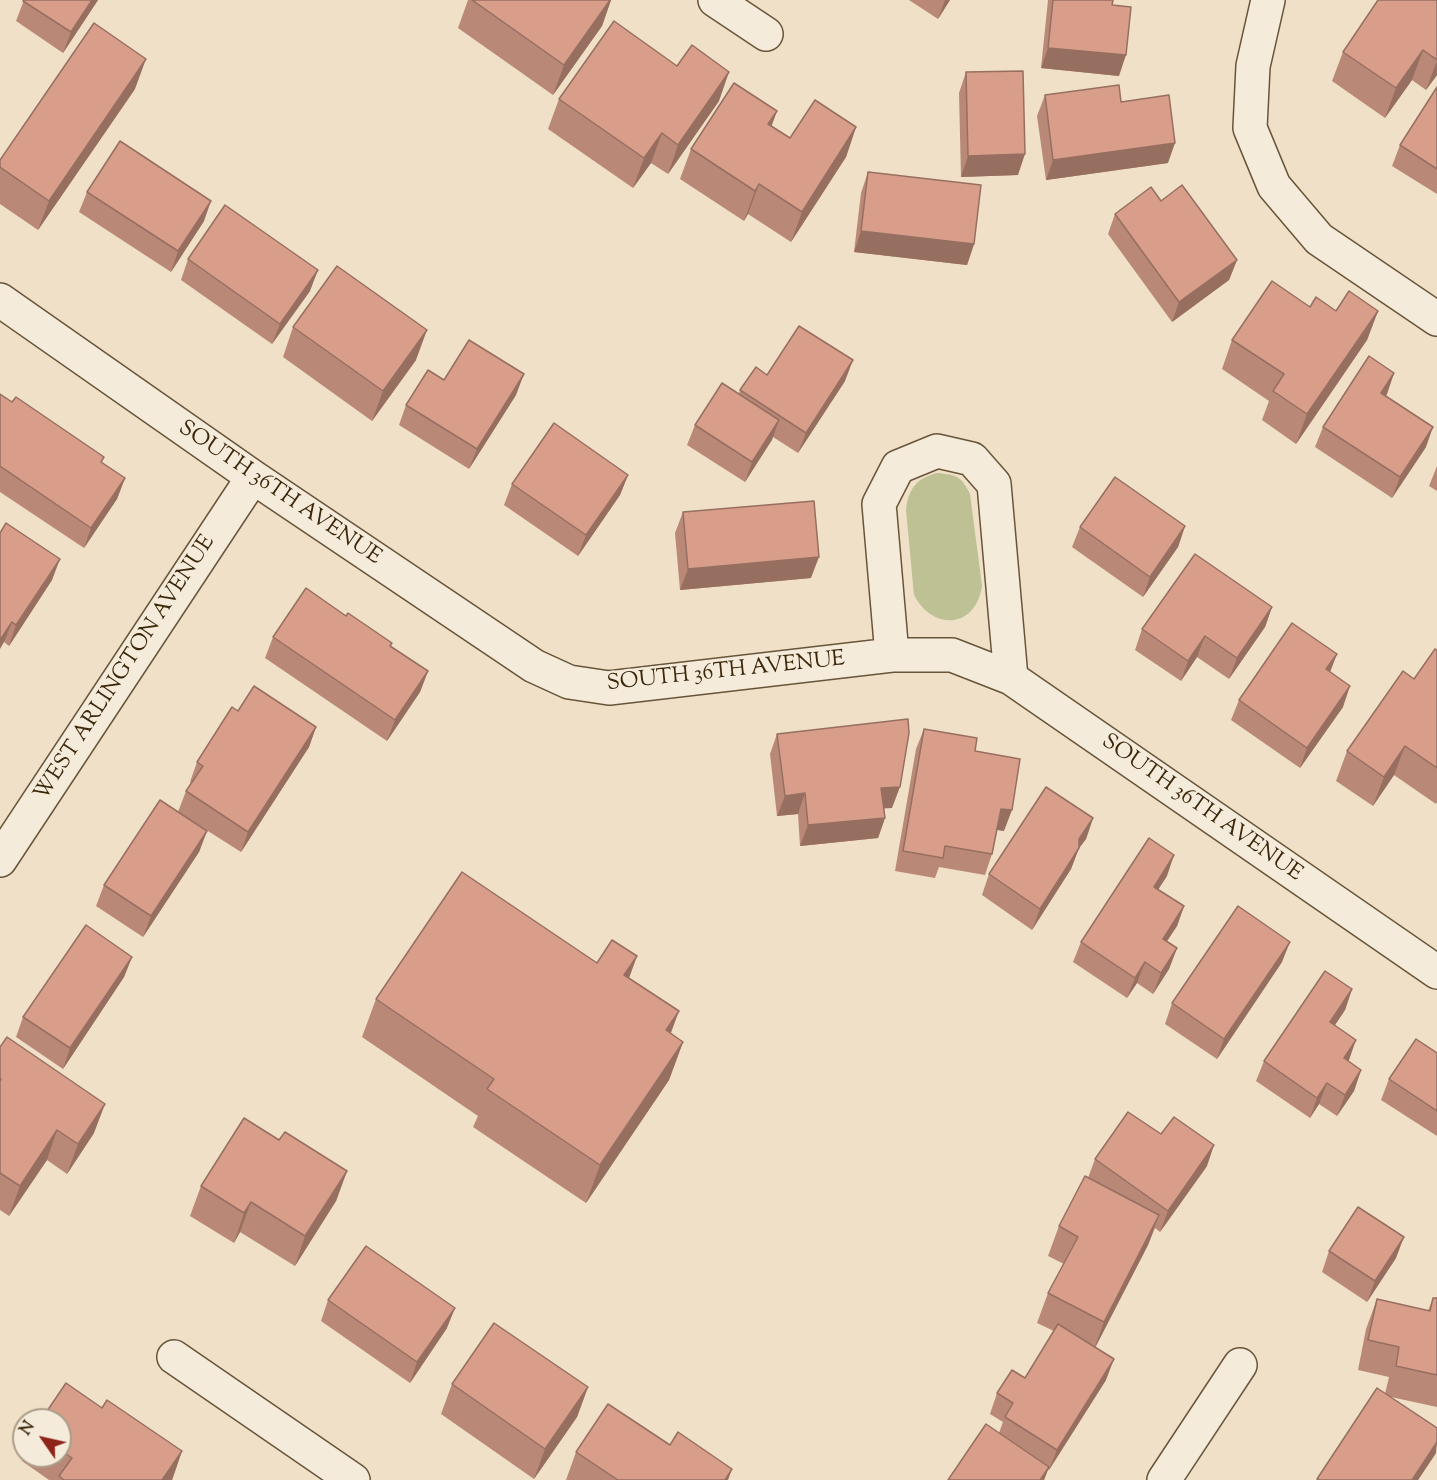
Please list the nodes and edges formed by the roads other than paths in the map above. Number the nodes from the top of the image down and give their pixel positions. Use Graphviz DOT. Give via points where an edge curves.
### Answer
graph roads {
  1 [pos="715,0"];
  2 [pos="1268,0"];
  3 [pos="766,34"];
  4 [pos="0,300"];
  5 [pos="1437,319"];
  6 [pos="253,477"];
  7 [pos="892,655"];
  8 [pos="1011,678"];
  9 [pos="0,860"];
  10 [pos="1437,972"];
  11 [pos="174,1357"];
  12 [pos="1240,1365"];
  13 [pos="352,1480"];
  14 [pos="1164,1480"];
  1 -- 3 [label="street"];
  2 -- 5 [label="street" via="1253,66 1250,128 1274,186 1319,239"];
  4 -- 6 [label="street, SOUTH 36TH AVENUE"];
  6 -- 7 [label="street, SOUTH 36TH AVENUE" via="534,666 569,682 609,688"];
  6 -- 9 [label="street, WEST ARLINGTON AVENUE"];
  7 -- 8 [label="street, SOUTH 36TH AVENUE" via="952,655"];
  7 -- 8 [label="street" via="879,504 898,467 938,451 972,459 994,484"];
  8 -- 10 [label="street, SOUTH 36TH AVENUE"];
  11 -- 13 [label="street"];
  12 -- 14 [label="street"];
}
